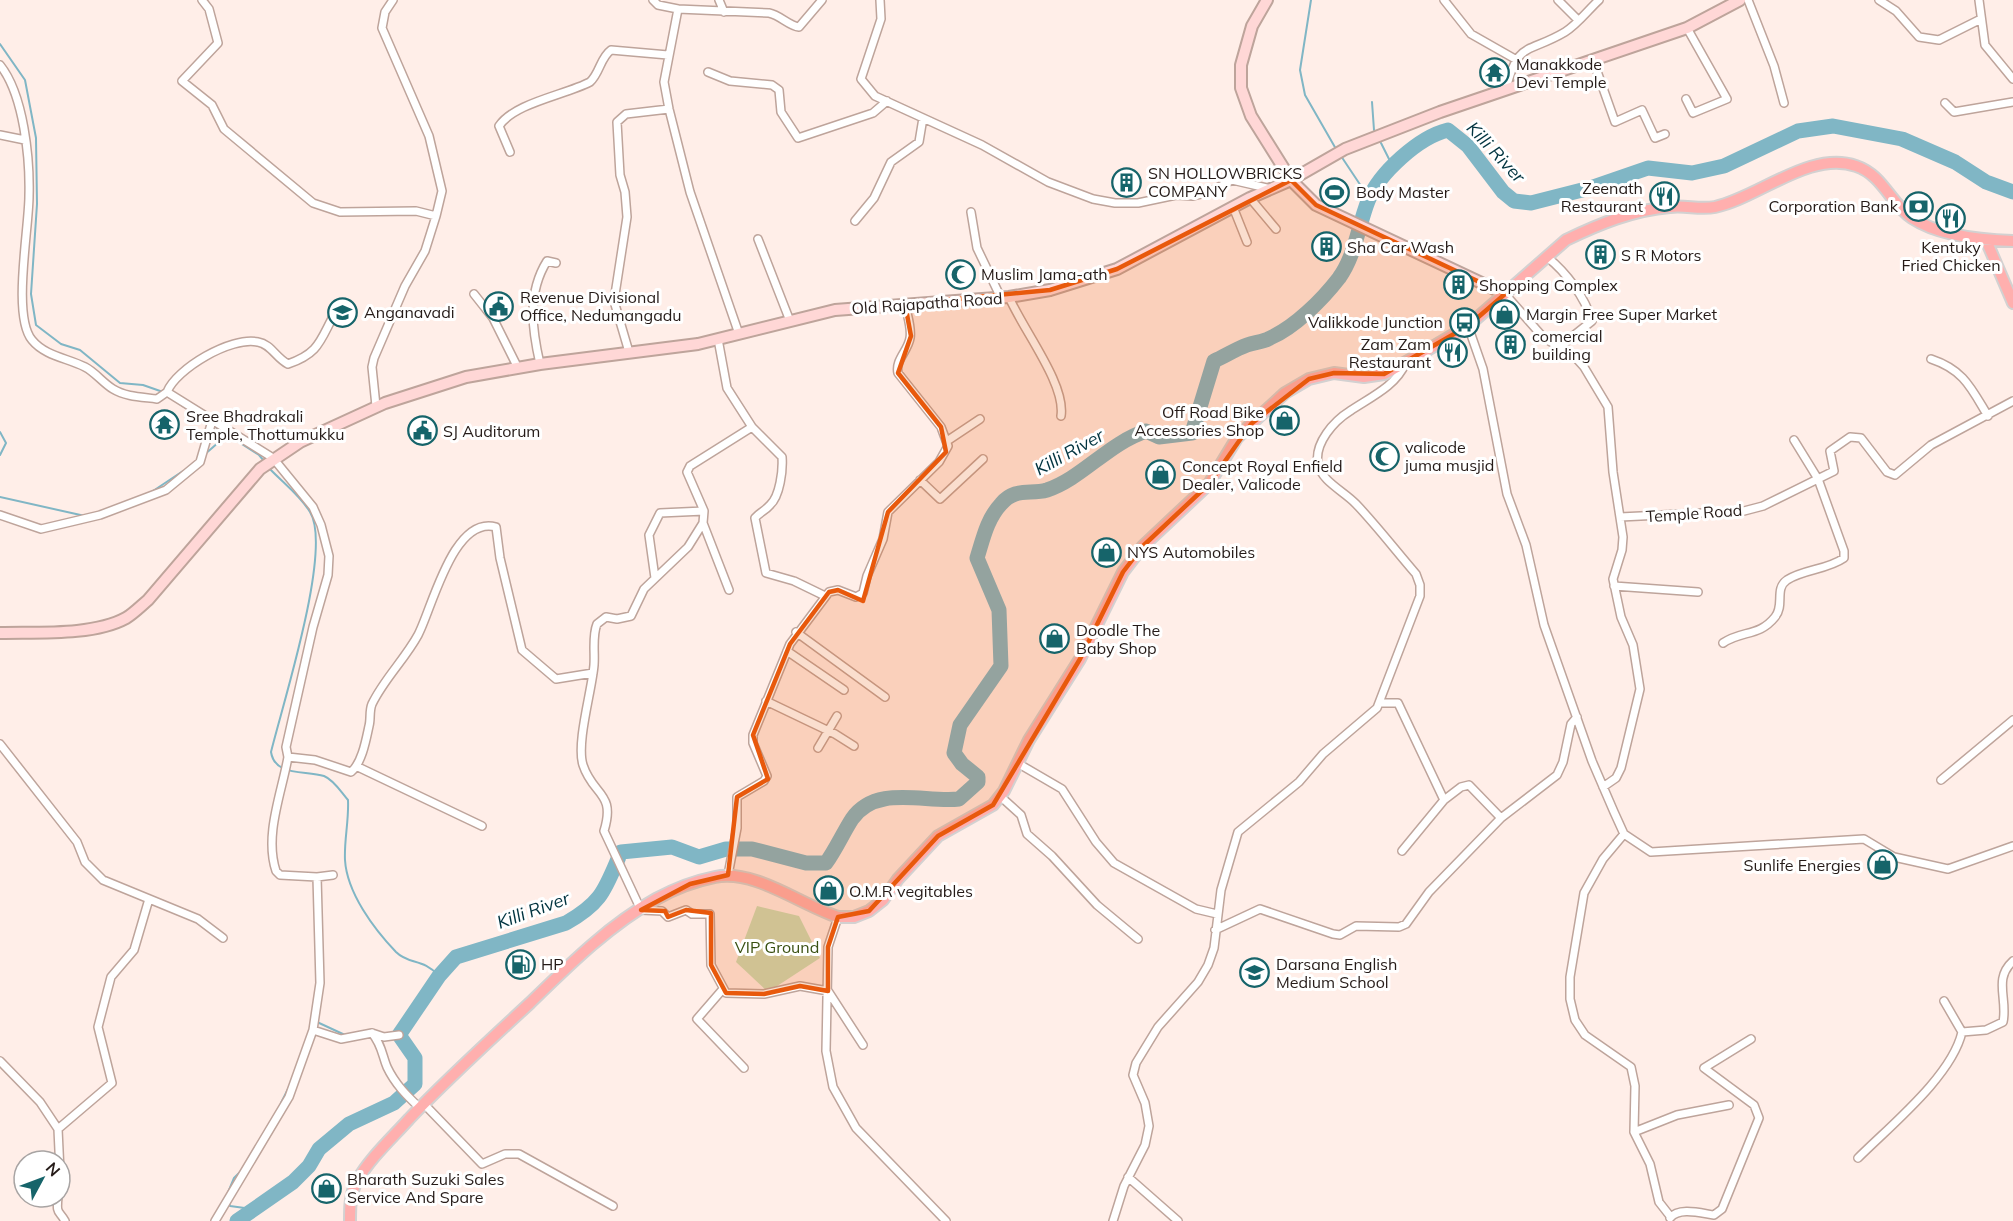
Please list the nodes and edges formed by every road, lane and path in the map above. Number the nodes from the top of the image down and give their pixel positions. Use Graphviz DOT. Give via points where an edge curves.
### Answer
graph roads {
  1 [pos="201,0"];
  2 [pos="393,0"];
  3 [pos="653,0"];
  4 [pos="719,0"];
  5 [pos="822,0"];
  6 [pos="880,0"];
  7 [pos="1267,0"];
  8 [pos="1444,0"];
  9 [pos="1558,0"];
  10 [pos="1599,0"];
  11 [pos="1740,0"];
  12 [pos="1748,0"];
  13 [pos="1879,0"];
  14 [pos="1979,0"];
  15 [pos="678,9"];
  16 [pos="724,12"];
  17 [pos="1982,19"];
  18 [pos="1578,20"];
  19 [pos="1687,28"];
  20 [pos="668,55"];
  21 [pos="1515,59"];
  22 [pos="1593,60"];
  23 [pos="0,65"];
  24 [pos="708,72"];
  25 [pos="2013,79"];
  26 [pos="1506,89"];
  27 [pos="1686,99"];
  28 [pos="887,101"];
  29 [pos="2013,102"];
  30 [pos="1785,103"];
  31 [pos="1945,103"];
  32 [pos="669,109"];
  33 [pos="923,118"];
  34 [pos="1665,134"];
  35 [pos="0,135"];
  36 [pos="25,140"];
  37 [pos="510,152"];
  38 [pos="1291,180"];
  39 [pos="1274,189"];
  40 [pos="1250,198"];
  41 [pos="1233,207"];
  42 [pos="971,212"];
  43 [pos="436,216"];
  44 [pos="855,221"];
  45 [pos="1276,229"];
  46 [pos="758,239"];
  47 [pos="1986,240"];
  48 [pos="2013,241"];
  49 [pos="1247,242"];
  50 [pos="1546,257"];
  51 [pos="556,263"];
  52 [pos="474,294"];
  53 [pos="1505,294"];
  54 [pos="1005,297"];
  55 [pos="2013,303"];
  56 [pos="906,304"];
  57 [pos="335,313"];
  58 [pos="790,321"];
  59 [pos="1468,326"];
  60 [pos="739,334"];
  61 [pos="718,339"];
  62 [pos="1558,348"];
  63 [pos="629,352"];
  64 [pos="1931,359"];
  65 [pos="1406,361"];
  66 [pos="540,364"];
  67 [pos="518,368"];
  68 [pos="167,392"];
  69 [pos="2013,401"];
  70 [pos="376,406"];
  71 [pos="1061,416"];
  72 [pos="1988,416"];
  73 [pos="980,419"];
  74 [pos="212,422"];
  75 [pos="752,427"];
  76 [pos="1794,440"];
  77 [pos="947,441"];
  78 [pos="272,459"];
  79 [pos="983,459"];
  80 [pos="1818,479"];
  81 [pos="920,480"];
  82 [pos="704,511"];
  83 [pos="0,515"];
  84 [pos="1620,517"];
  85 [pos="703,523"];
  86 [pos="655,578"];
  87 [pos="1614,586"];
  88 [pos="729,590"];
  89 [pos="1698,592"];
  90 [pos="825,596"];
  91 [pos="796,632"];
  92 [pos="0,633"];
  93 [pos="1723,643"];
  94 [pos="787,651"];
  95 [pos="593,673"];
  96 [pos="844,690"];
  97 [pos="885,697"];
  98 [pos="766,701"];
  99 [pos="1379,703"];
  100 [pos="837,716"];
  101 [pos="1577,717"];
  102 [pos="2013,720"];
  103 [pos="829,732"];
  104 [pos="0,744"];
  105 [pos="854,746"];
  106 [pos="818,748"];
  107 [pos="287,763"];
  108 [pos="1019,764"];
  109 [pos="358,767"];
  110 [pos="1941,780"];
  111 [pos="1604,787"];
  112 [pos="1000,796"];
  113 [pos="1444,800"];
  114 [pos="1502,818"];
  115 [pos="482,826"];
  116 [pos="1624,834"];
  117 [pos="2013,846"];
  118 [pos="1401,851"];
  119 [pos="333,875"];
  120 [pos="728,875"];
  121 [pos="317,877"];
  122 [pos="149,899"];
  123 [pos="640,910"];
  124 [pos="1217,914"];
  125 [pos="838,917"];
  126 [pos="1215,930"];
  127 [pos="222,938"];
  128 [pos="1138,939"];
  129 [pos="2013,961"];
  130 [pos="723,988"];
  131 [pos="828,991"];
  132 [pos="1944,1001"];
  133 [pos="313,1030"];
  134 [pos="1962,1032"];
  135 [pos="372,1033"];
  136 [pos="399,1035"];
  137 [pos="1751,1039"];
  138 [pos="863,1045"];
  139 [pos="0,1061"];
  140 [pos="744,1068"];
  141 [pos="1729,1105"];
  142 [pos="422,1106"];
  143 [pos="58,1129"];
  144 [pos="1634,1131"];
  145 [pos="59,1149"];
  146 [pos="1858,1158"];
  147 [pos="1128,1177"];
  148 [pos="614,1206"];
  149 [pos="1670,1219"];
  150 [pos="215,1221"];
  151 [pos="350,1221"];
  152 [pos="946,1221"];
  153 [pos="1113,1221"];
  154 [pos="1178,1221"];
  1 -- 43 [label="street" via="209,9 218,43 182,81 212,105 224,129 313,203 340,212 416,211"];
  2 -- 43 [label="street" via="382,28 429,135 442,191"];
  3 -- 15 [label="street" via="658,5"];
  4 -- 16 [label="street"];
  5 -- 16 [label="street" via="799,27 780,15"];
  6 -- 28 [label="street" via="881,19 861,79 867,90"];
  7 -- 38 [label="main road" via="1241,65 1241,88 1251,116"];
  8 -- 21 [label="street" via="1471,34"];
  9 -- 18 [label="street"];
  10 -- 18 [label="street"];
  11 -- 19 [label="main road, Old Rajapatha Road"];
  12 -- 30 [label="street"];
  13 -- 17 [label="street" via="1896,11 1919,37 1939,40"];
  14 -- 17 [label="street"];
  15 -- 16 [label="street"];
  15 -- 20 [label="street"];
  17 -- 25 [label="street" via="1985,45"];
  18 -- 21 [label="street" via="1563,33 1521,51"];
  19 -- 22 [label="main road, Old Rajapatha Road"];
  19 -- 27 [label="street" via="1727,99 1693,113"];
  20 -- 32 [label="street" via="664,81"];
  20 -- 37 [label="street" via="611,50 590,82 524,108 502,122 499,126"];
  21 -- 26 [label="street"];
  22 -- 26 [label="main road, Old Rajapatha Road"];
  22 -- 34 [label="street" via="1615,122 1642,110 1656,138"];
  23 -- 36 [label="street" via="15,93"];
  24 -- 28 [label="street" via="730,81 772,85 779,90 781,112 798,138 873,113"];
  26 -- 38 [label="main road, Old Rajapatha Road" via="1345,149"];
  28 -- 33 [label="street"];
  29 -- 31 [label="street" via="1954,112"];
  32 -- 60 [label="street" via="690,192"];
  32 -- 63 [label="street" via="626,114 617,122 627,217 614,301"];
  33 -- 39 [label="street" via="1015,161 1048,182 1092,199 1115,203 1193,196 1232,180"];
  33 -- 44 [label="street" via="919,142 891,162 873,198"];
  35 -- 36 [label="street"];
  36 -- 68 [label="street" via="30,197 23,302 25,326 31,339 55,356 87,368 126,395 157,399"];
  38 -- 39 [label="main road, Old Rajapatha Road"];
  38 -- 53 [label="main road" via="1317,205"];
  39 -- 40 [label="main road, Old Rajapatha Road"];
  40 -- 41 [label="main road, Old Rajapatha Road"];
  40 -- 45 [label="street"];
  41 -- 49 [label="street"];
  41 -- 54 [label="main road, Old Rajapatha Road" via="1118,269 1050,290"];
  42 -- 54 [label="street" via="977,248"];
  43 -- 70 [label="street" via="425,251 374,358"];
  46 -- 58 [label="street"];
  47 -- 48 [label="main road"];
  47 -- 50 [label="main road" via="1934,228 1912,218 1865,169 1841,164 1791,174 1714,207 1674,206 1633,213 1566,240"];
  47 -- 55 [label="main road"];
  50 -- 53 [label="main road"];
  50 -- 62 [label="street" via="1560,268 1592,321"];
  51 -- 66 [label="street" via="547,261 534,294 533,323"];
  52 -- 67 [label="street" via="493,318"];
  53 -- 59 [label="main road"];
  53 -- 62 [label="street" via="1543,337"];
  54 -- 56 [label="main road, Old Rajapatha Road"];
  54 -- 71 [label="street" via="1052,373 1062,401"];
  56 -- 58 [label="main road, Old Rajapatha Road" via="835,310"];
  56 -- 77 [label="street" via="911,336 897,365 898,373 941,427"];
  57 -- 68 [label="street" via="306,358 288,364 259,342 228,345 216,349 174,379"];
  58 -- 60 [label="main road, Old Rajapatha Road"];
  59 -- 65 [label="main road"];
  59 -- 101 [label="street" via="1483,369 1507,494 1526,545 1544,626"];
  60 -- 61 [label="main road, Old Rajapatha Road"];
  61 -- 63 [label="main road, Old Rajapatha Road"];
  61 -- 75 [label="street" via="727,387"];
  62 -- 84 [label="street" via="1584,367 1608,407"];
  63 -- 66 [label="main road, Old Rajapatha Road"];
  64 -- 72 [label="street" via="1958,370"];
  65 -- 99 [label="street" via="1401,374 1391,383 1341,417 1328,431 1318,457 1326,478 1356,504 1416,574 1420,585 1420,596"];
  65 -- 108 [label="main road" via="1384,374 1364,377 1334,373 1309,379 1286,393 1244,431 1209,484 1143,546 1123,572 1080,659 1029,740"];
  66 -- 67 [label="main road, Old Rajapatha Road"];
  67 -- 70 [label="main road, Old Rajapatha Road" via="465,377"];
  68 -- 74 [label="street"];
  69 -- 72 [label="street, Temple Road"];
  70 -- 78 [label="main road, Old Rajapatha Road"];
  72 -- 80 [label="street, Temple Road" via="1931,445 1895,475 1887,472 1861,438 1850,437 1830,451 1834,471"];
  73 -- 77 [label="street"];
  74 -- 78 [label="street"];
  74 -- 83 [label="street" via="200,462 166,490 100,515 41,529"];
  75 -- 82 [label="street" via="688,470"];
  75 -- 90 [label="street" via="782,457 772,504 755,518 766,573"];
  76 -- 80 [label="street"];
  77 -- 81 [label="street" via="946,453"];
  78 -- 92 [label="main road, Old Rajapatha Road" via="148,600 126,618 103,627"];
  78 -- 107 [label="street" via="313,507 329,556 323,598 286,747"];
  79 -- 81 [label="street" via="940,499"];
  80 -- 84 [label="street, Temple Road" via="1763,506 1744,510"];
  80 -- 93 [label="street" via="1844,558 1790,578 1779,590 1781,599 1776,616 1760,632 1744,633"];
  81 -- 90 [label="street" via="888,512 883,539 863,593 856,597 838,590"];
  82 -- 85 [label="street"];
  82 -- 86 [label="street" via="660,513 649,535"];
  84 -- 87 [label="street" via="1622,550"];
  85 -- 86 [label="street" via="688,546"];
  85 -- 88 [label="street"];
  86 -- 95 [label="street" via="644,589 631,616 606,617 597,624"];
  87 -- 89 [label="street"];
  87 -- 111 [label="street" via="1633,645 1640,689 1621,768"];
  90 -- 91 [label="street"];
  91 -- 94 [label="street"];
  91 -- 97 [label="street"];
  94 -- 96 [label="street"];
  94 -- 98 [label="street"];
  95 -- 109 [label="street" via="556,679 522,650 500,558 498,532 496,527 483,528 470,535 448,560 417,636 372,705"];
  95 -- 123 [label="street" via="583,765 607,803 609,814 604,831"];
  98 -- 103 [label="street"];
  98 -- 120 [label="street" via="753,735 766,773 764,781 737,797 737,828"];
  99 -- 113 [label="street" via="1398,703"];
  99 -- 124 [label="street" via="1323,754 1299,782 1238,832"];
  100 -- 103 [label="street"];
  101 -- 111 [label="street"];
  101 -- 114 [label="street" via="1571,724 1557,775"];
  102 -- 110 [label="street"];
  103 -- 105 [label="street"];
  103 -- 106 [label="street"];
  104 -- 122 [label="street" via="103,880"];
  107 -- 109 [label="street" via="315,760 351,772"];
  107 -- 121 [label="street" via="275,823 274,867 280,874"];
  108 -- 112 [label="main road"];
  108 -- 124 [label="street" via="1062,789 1114,863 1196,909"];
  109 -- 115 [label="street"];
  111 -- 116 [label="street"];
  112 -- 125 [label="main road" via="981,814 938,836 869,911 854,917"];
  112 -- 128 [label="street" via="1021,815 1028,834 1097,905"];
  113 -- 114 [label="street" via="1469,785"];
  113 -- 118 [label="street"];
  114 -- 126 [label="street" via="1429,892 1406,924 1399,927 1356,926 1340,935 1260,909"];
  116 -- 117 [label="street" via="1651,852 1864,839 1894,857 1948,869"];
  116 -- 144 [label="street" via="1603,859 1584,893 1570,999 1575,1020 1585,1035 1631,1067 1635,1086"];
  119 -- 121 [label="street"];
  120 -- 123 [label="main road" via="690,884"];
  120 -- 125 [label="main road" via="745,876"];
  121 -- 133 [label="street" via="320,983"];
  122 -- 127 [label="street" via="198,919"];
  122 -- 143 [label="street" via="134,950 111,977 98,1027 112,1083"];
  123 -- 130 [label="street" via="662,911 668,916 686,910 710,914 711,965"];
  123 -- 142 [label="main road" via="556,979"];
  124 -- 126 [label="street"];
  125 -- 131 [label="street" via="828,947"];
  126 -- 147 [label="street" via="1214,948 1198,982 1158,1027 1136,1063 1133,1074 1149,1126"];
  129 -- 134 [label="street" via="2001,981 2002,1022 1986,1030"];
  130 -- 131 [label="street" via="726,993 764,994 800,986"];
  130 -- 140 [label="street" via="697,1019"];
  131 -- 138 [label="street"];
  131 -- 152 [label="street" via="826,1051 833,1087 856,1128"];
  132 -- 134 [label="street"];
  133 -- 135 [label="street" via="341,1038"];
  133 -- 150 [label="street" via="289,1097"];
  134 -- 146 [label="street" via="1937,1079"];
  135 -- 136 [label="street" via="384,1037"];
  135 -- 142 [label="street" via="380,1042 387,1066 400,1088"];
  137 -- 149 [label="street" via="1704,1068 1754,1105 1759,1118 1722,1209 1714,1215 1689,1212"];
  139 -- 143 [label="street" via="40,1102"];
  141 -- 144 [label="street" via="1677,1115"];
  142 -- 148 [label="street" via="482,1164 505,1154 519,1154"];
  142 -- 151 [label="main road" via="355,1184"];
  143 -- 145 [label="street"];
  144 -- 149 [label="street" via="1650,1164 1659,1203"];
  147 -- 153 [label="street"];
  147 -- 154 [label="street"];
}
